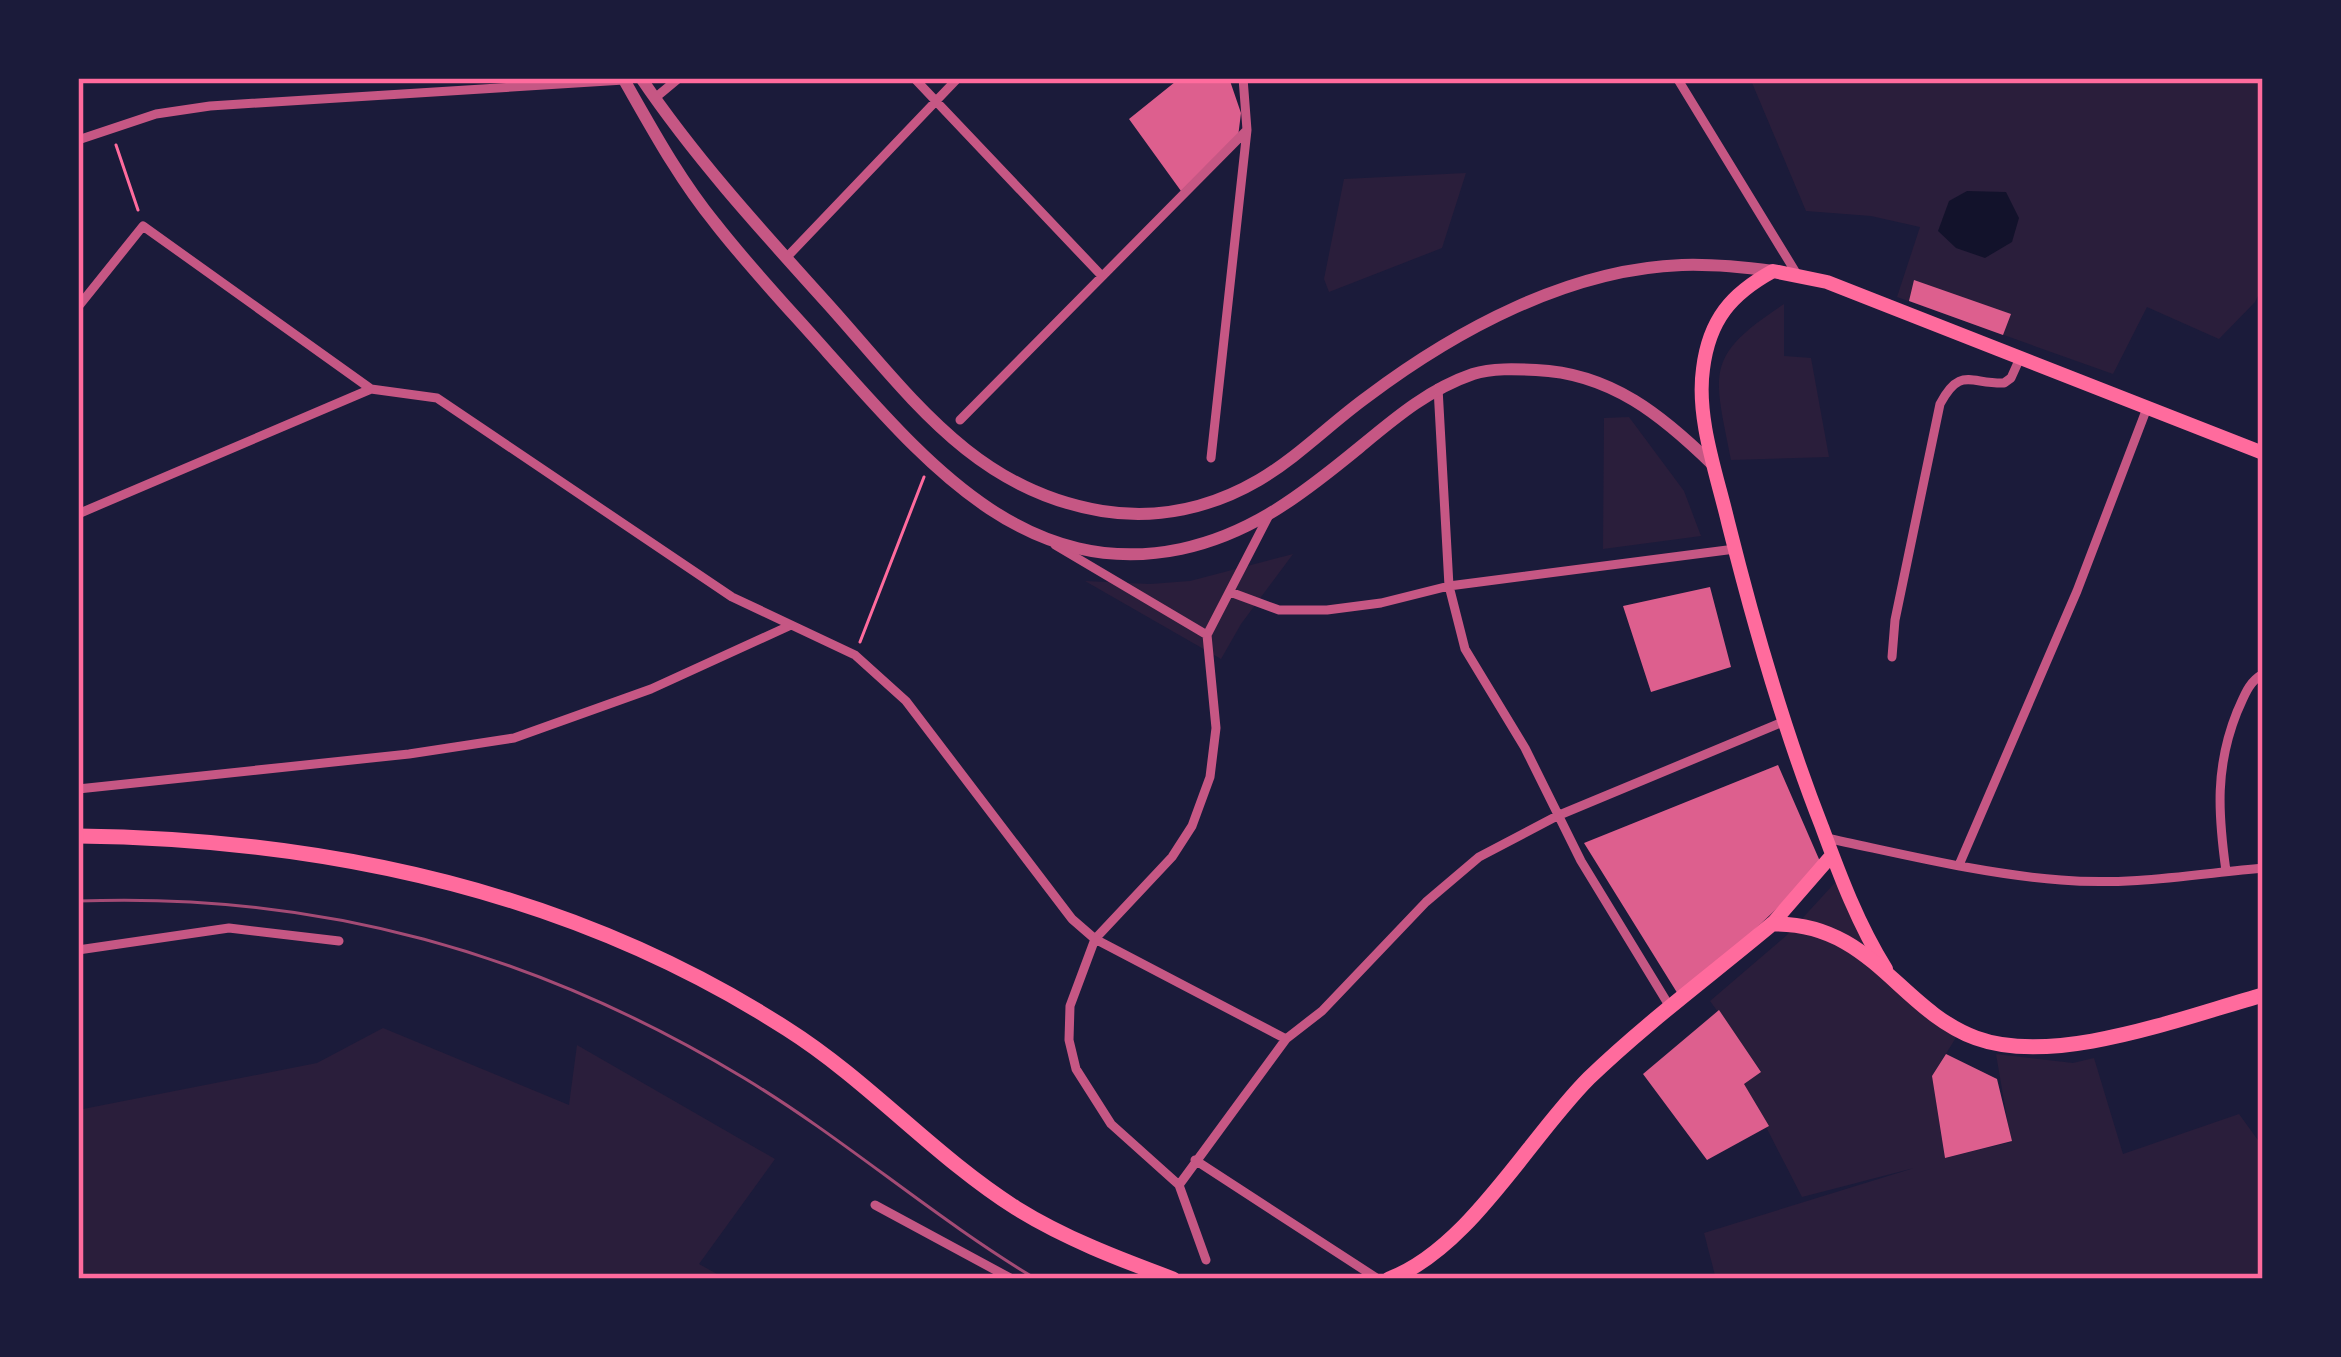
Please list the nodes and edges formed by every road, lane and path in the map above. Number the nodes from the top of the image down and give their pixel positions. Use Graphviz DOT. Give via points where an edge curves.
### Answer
graph roads {
  1 [pos="641,78"];
  2 [pos="679,78"];
  3 [pos="914,78"];
  4 [pos="958,78"];
  5 [pos="1243,78"];
  6 [pos="1677,78"];
  7 [pos="623,79"];
  8 [pos="655,98"];
  9 [pos="938,102"];
  10 [pos="110,126"];
  11 [pos="1247,130"];
  12 [pos="78,140"];
  13 [pos="143,226"];
  14 [pos="786,258"];
  15 [pos="1773,271"];
  16 [pos="1100,274"];
  17 [pos="1798,276"];
  18 [pos="78,307"];
  19 [pos="2020,356"];
  20 [pos="1438,388"];
  21 [pos="371,389"];
  22 [pos="2147,408"];
  23 [pos="960,420"];
  24 [pos="2263,452"];
  25 [pos="1210,458"];
  26 [pos="929,464"];
  27 [pos="1715,467"];
  28 [pos="78,514"];
  29 [pos="1268,517"];
  30 [pos="1045,539"];
  31 [pos="1735,548"];
  32 [pos="1448,586"];
  33 [pos="1229,592"];
  34 [pos="789,626"];
  35 [pos="1207,635"];
  36 [pos="855,655"];
  37 [pos="1892,658"];
  38 [pos="2263,674"];
  39 [pos="1783,722"];
  40 [pos="78,789"];
  41 [pos="1557,816"];
  42 [pos="78,836"];
  43 [pos="1826,838"];
  44 [pos="1832,855"];
  45 [pos="1959,865"];
  46 [pos="2263,868"];
  47 [pos="2225,871"];
  48 [pos="1772,924"];
  49 [pos="1095,939"];
  50 [pos="339,941"];
  51 [pos="78,950"];
  52 [pos="1886,969"];
  53 [pos="2263,995"];
  54 [pos="1670,1007"];
  55 [pos="1286,1040"];
  56 [pos="1195,1160"];
  57 [pos="1179,1185"];
  58 [pos="874,1205"];
  59 [pos="1206,1260"];
  60 [pos="1012,1279"];
  61 [pos="1173,1279"];
  62 [pos="1378,1279"];
  63 [pos="1389,1279"];
  1 -- 8 [label="street"];
  2 -- 8 [label="street"];
  3 -- 9 [label="street"];
  4 -- 9 [label="street"];
  5 -- 11 [label="street"];
  6 -- 17 [label="street"];
  7 -- 10 [label="street" via="210,106"];
  7 -- 26 [label="street" via="713,222"];
  8 -- 14 [label="street"];
  9 -- 14 [label="street"];
  9 -- 16 [label="street"];
  10 -- 12 [label="street"];
  10 -- 13 [label="path"];
  11 -- 16 [label="street"];
  11 -- 25 [label="street"];
  13 -- 18 [label="street"];
  13 -- 21 [label="street"];
  14 -- 15 [label="street" via="934,421 1009,482 1069,505 1153,514 1195,508 1262,478 1438,349 1542,296 1680,265"];
  15 -- 17 [label="main road"];
  15 -- 27 [label="main road" via="1731,298 1710,335 1702,373"];
  16 -- 23 [label="street"];
  17 -- 19 [label="main road"];
  19 -- 22 [label="main road"];
  19 -- 37 [label="street" via="2011,379 1960,380 1940,404"];
  20 -- 27 [label="street" via="1514,369 1596,380 1652,410"];
  20 -- 29 [label="street"];
  20 -- 32 [label="street"];
  21 -- 28 [label="street"];
  21 -- 34 [label="street" via="437,398 732,597"];
  22 -- 24 [label="main road"];
  22 -- 45 [label="street"];
  26 -- 30 [label="street" via="984,507"];
  26 -- 36 [label="path"];
  27 -- 31 [label="main road"];
  29 -- 30 [label="street" via="1177,550 1136,554"];
  29 -- 33 [label="street"];
  30 -- 35 [label="street"];
  31 -- 32 [label="street"];
  31 -- 39 [label="main road"];
  32 -- 33 [label="street" via="1327,610 1279,610"];
  32 -- 41 [label="street" via="1465,649"];
  33 -- 35 [label="street"];
  34 -- 36 [label="street"];
  34 -- 40 [label="street" via="514,739"];
  35 -- 49 [label="street" via="1216,728 1192,826"];
  36 -- 49 [label="street" via="906,700 1052,896"];
  38 -- 47 [label="street" via="2246,691 2224,746 2218,796"];
  39 -- 41 [label="street"];
  39 -- 43 [label="main road"];
  41 -- 54 [label="street"];
  41 -- 55 [label="street" via="1449,880"];
  42 -- 61 [label="main road" via="305,851 434,876 566,917 681,967 788,1029 1017,1208"];
  43 -- 44 [label="main road"];
  43 -- 45 [label="street"];
  44 -- 48 [label="main road"];
  44 -- 52 [label="main road"];
  45 -- 47 [label="street" via="2063,881"];
  46 -- 47 [label="street"];
  48 -- 52 [label="main road" via="1832,935"];
  48 -- 54 [label="main road"];
  49 -- 55 [label="street"];
  49 -- 57 [label="street" via="1070,1006 1076,1069 1111,1124"];
  50 -- 51 [label="street" via="229,928"];
  52 -- 53 [label="main road" via="1959,1029 2021,1048 2092,1041"];
  54 -- 63 [label="main road" via="1562,1106 1455,1236"];
  55 -- 56 [label="street"];
  56 -- 57 [label="street"];
  56 -- 62 [label="street"];
  57 -- 59 [label="street"];
  58 -- 60 [label="street"];
}
